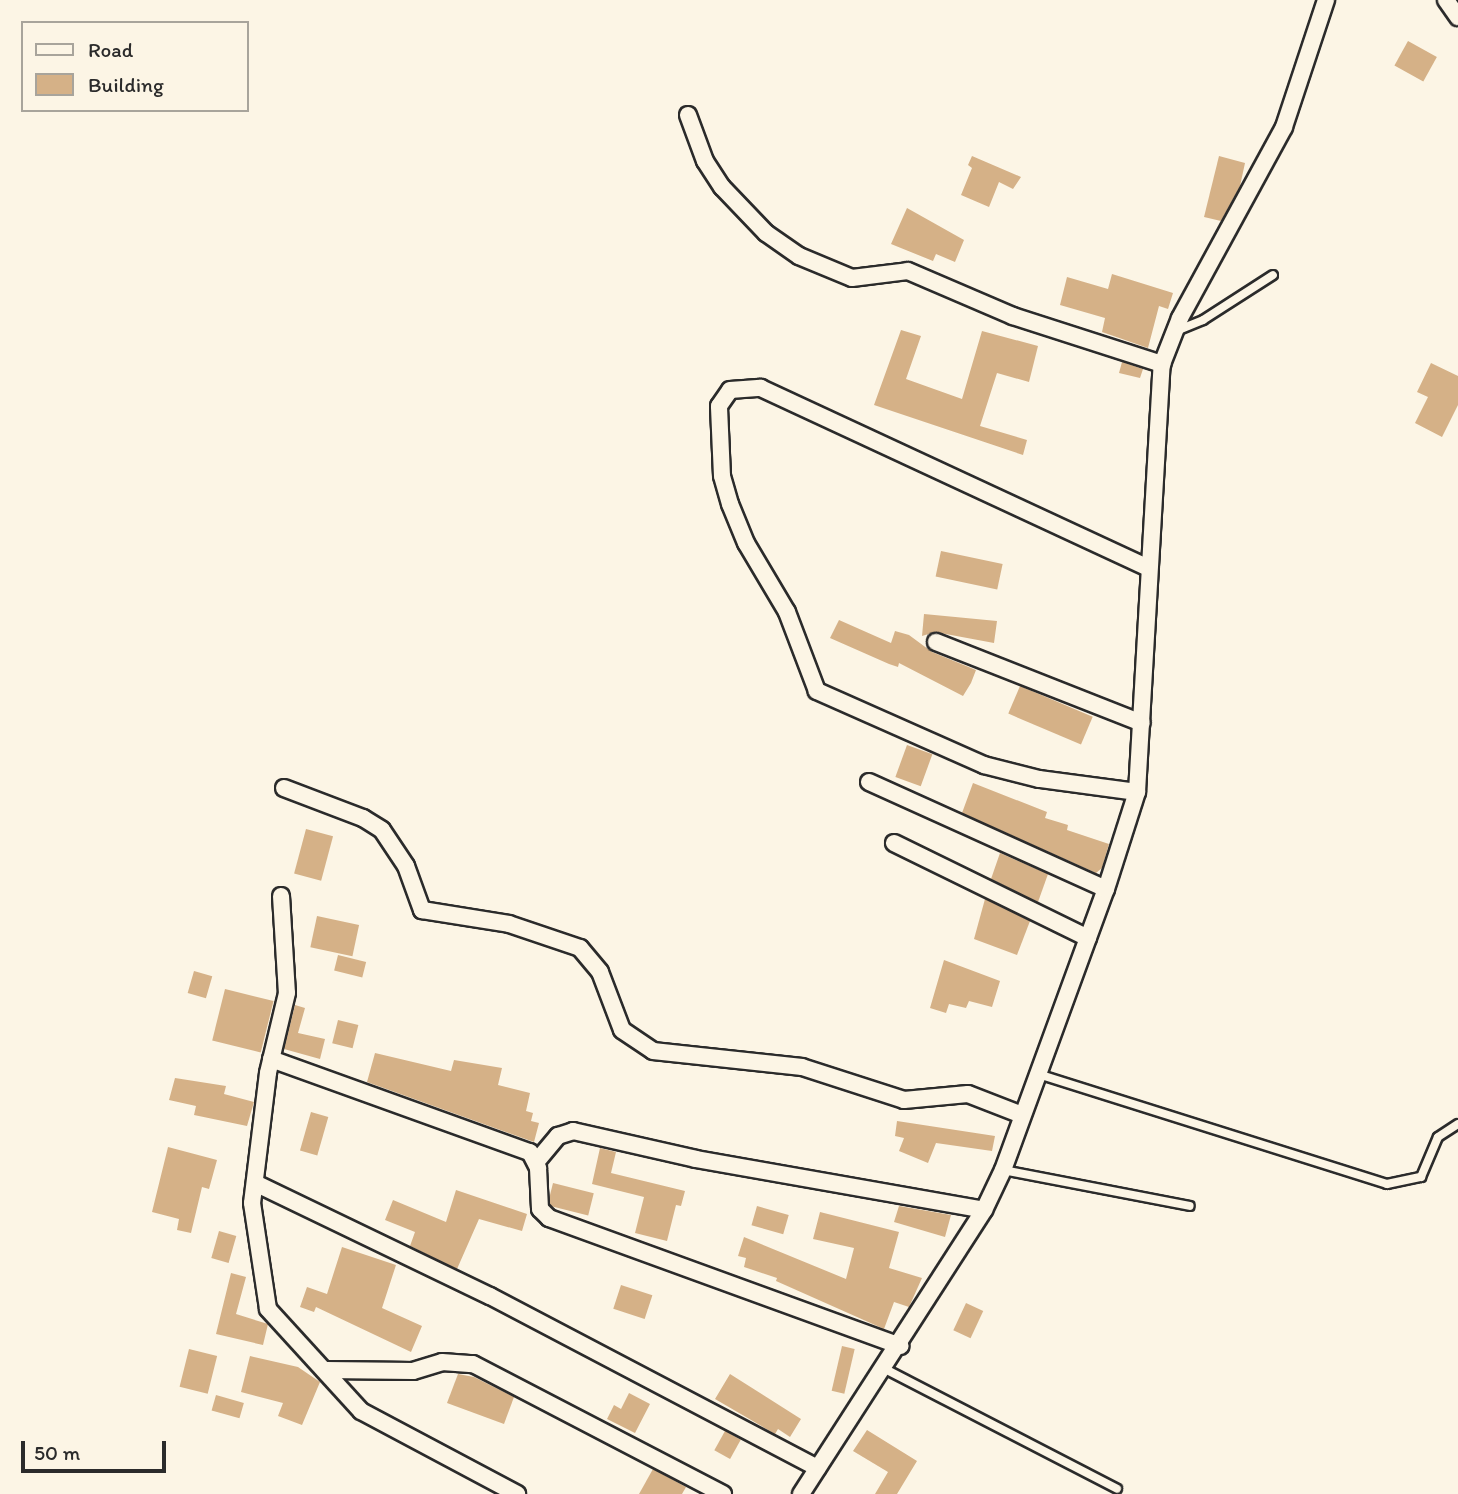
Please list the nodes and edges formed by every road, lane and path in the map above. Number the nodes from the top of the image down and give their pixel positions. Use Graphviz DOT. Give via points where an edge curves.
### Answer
graph roads {
  1 [pos="1326,0"];
  2 [pos="1446,0"];
  3 [pos="1458,17"];
  4 [pos="688,115"];
  5 [pos="1273,275"];
  6 [pos="1172,332"];
  7 [pos="1162,364"];
  8 [pos="1148,568"];
  9 [pos="936,642"];
  10 [pos="1142,723"];
  11 [pos="870,782"];
  12 [pos="284,788"];
  13 [pos="1137,792"];
  14 [pos="894,844"];
  15 [pos="1106,890"];
  16 [pos="281,896"];
  17 [pos="1088,938"];
  18 [pos="271,1059"];
  19 [pos="1038,1074"];
  20 [pos="1022,1115"];
  21 [pos="1458,1124"];
  22 [pos="537,1161"];
  23 [pos="1003,1170"];
  24 [pos="254,1183"];
  25 [pos="1189,1206"];
  26 [pos="984,1210"];
  27 [pos="900,1346"];
  28 [pos="885,1369"];
  29 [pos="326,1370"];
  30 [pos="818,1468"];
  31 [pos="1117,1489"];
  32 [pos="516,1494"];
  33 [pos="723,1494"];
  34 [pos="801,1494"];
  1 -- 6 [label="street" via="1284,127"];
  2 -- 3 [label="street"];
  4 -- 7 [label="street" via="705,161 722,187 766,233 799,256 852,278 908,271 1013,316"];
  5 -- 6 [label="lane" via="1203,320"];
  6 -- 7 [label="street"];
  7 -- 8 [label="street" via="1160,451"];
  8 -- 10 [label="street"];
  8 -- 13 [label="street" via="761,388 730,390 719,406 722,476 730,504 746,543 787,612 817,691 984,765 1039,779"];
  9 -- 10 [label="street"];
  10 -- 13 [label="street"];
  11 -- 15 [label="street"];
  12 -- 20 [label="street" via="363,818 382,830 406,866 422,910 509,924 580,948 600,971 622,1030 653,1051 802,1067 904,1100 968,1094"];
  13 -- 15 [label="street"];
  14 -- 17 [label="street"];
  15 -- 17 [label="street"];
  16 -- 18 [label="street" via="287,993"];
  17 -- 19 [label="street"];
  18 -- 22 [label="street" via="522,1147"];
  18 -- 24 [label="street"];
  19 -- 20 [label="street"];
  19 -- 21 [label="lane" via="1387,1184 1421,1177 1438,1137"];
  20 -- 23 [label="street"];
  22 -- 26 [label="street" via="558,1136 573,1130 683,1156"];
  22 -- 27 [label="street" via="540,1209 549,1218"];
  23 -- 25 [label="lane"];
  23 -- 26 [label="street"];
  24 -- 29 [label="street" via="252,1219 268,1309"];
  24 -- 30 [label="street" via="489,1296"];
  26 -- 27 [label="street"];
  27 -- 28 [label="street"];
  28 -- 30 [label="street"];
  28 -- 31 [label="lane"];
  29 -- 32 [label="street" via="361,1411"];
  29 -- 33 [label="street" via="413,1371 442,1362 474,1364"];
  30 -- 34 [label="street"];
}
